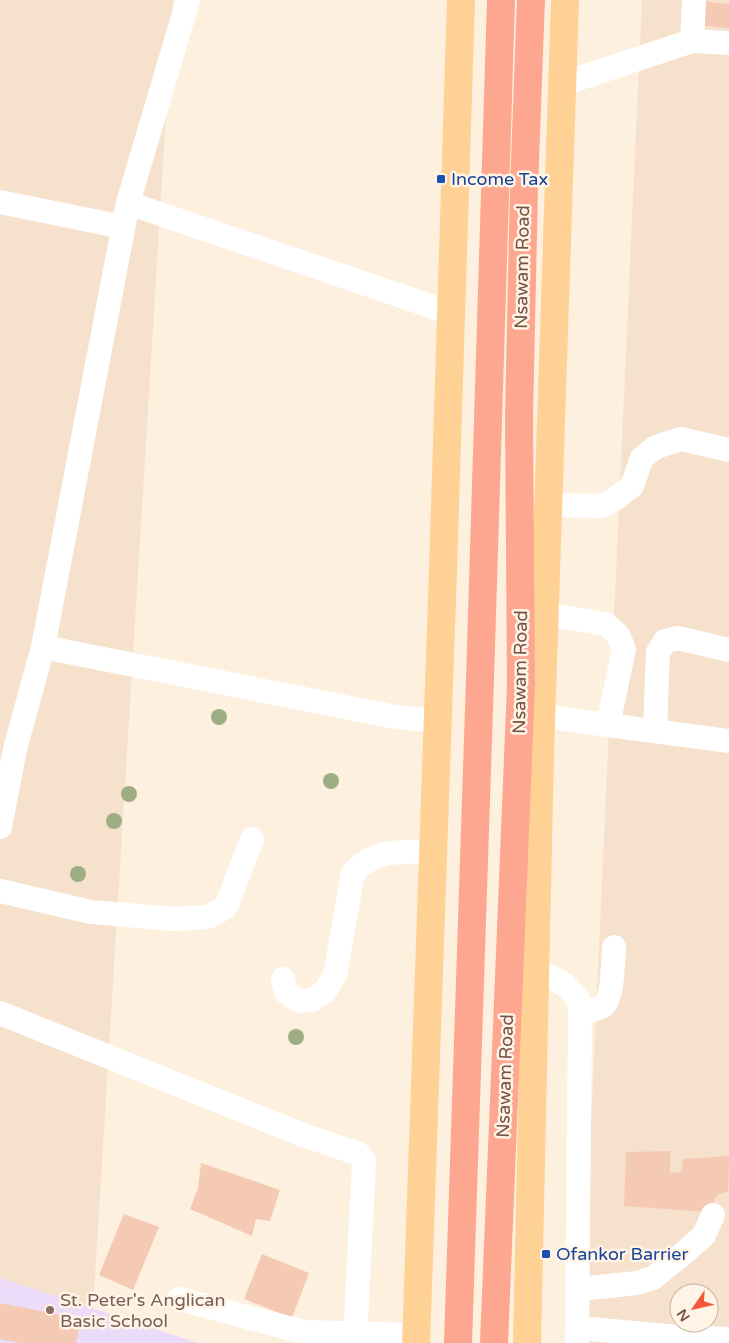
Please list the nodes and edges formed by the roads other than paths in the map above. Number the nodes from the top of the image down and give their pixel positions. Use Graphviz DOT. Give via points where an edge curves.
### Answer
graph roads {
  1 [pos="188,0"];
  2 [pos="461,0"];
  3 [pos="501,0"];
  4 [pos="531,0"];
  5 [pos="565,0"];
  6 [pos="694,0"];
  7 [pos="692,41"];
  8 [pos="729,43"];
  9 [pos="562,84"];
  10 [pos="0,202"];
  11 [pos="128,203"];
  12 [pos="123,227"];
  13 [pos="452,313"];
  14 [pos="729,450"];
  15 [pos="548,505"];
  16 [pos="544,614"];
  17 [pos="43,647"];
  18 [pos="729,650"];
  19 [pos="541,716"];
  20 [pos="438,721"];
  21 [pos="608,725"];
  22 [pos="655,731"];
  23 [pos="729,741"];
  24 [pos="7,748"];
  25 [pos="0,826"];
  26 [pos="252,839"];
  27 [pos="434,852"];
  28 [pos="0,891"];
  29 [pos="614,947"];
  30 [pos="535,968"];
  31 [pos="283,979"];
  32 [pos="580,1012"];
  33 [pos="0,1013"];
  34 [pos="713,1215"];
  35 [pos="579,1289"];
  36 [pos="179,1299"];
  37 [pos="578,1335"];
  38 [pos="355,1338"];
  39 [pos="416,1339"];
  40 [pos="729,1339"];
  41 [pos="458,1343"];
  42 [pos="494,1343"];
  43 [pos="527,1343"];
  1 -- 11 [label="street"];
  2 -- 13 [label="main road"];
  3 -- 41 [label="highway, Nsawam Road"];
  4 -- 42 [label="highway, Nsawam Road" via="519,408 521,685"];
  5 -- 9 [label="main road"];
  6 -- 7 [label="street"];
  7 -- 8 [label="street"];
  7 -- 9 [label="street"];
  9 -- 15 [label="main road"];
  10 -- 12 [label="street"];
  11 -- 12 [label="street"];
  11 -- 13 [label="street"];
  12 -- 17 [label="street"];
  13 -- 20 [label="main road"];
  14 -- 15 [label="street" via="681,439 656,447 642,458 632,486 612,501 601,506"];
  15 -- 16 [label="main road"];
  16 -- 19 [label="main road"];
  16 -- 21 [label="street" via="606,624 618,635 624,649"];
  17 -- 20 [label="street" via="396,717"];
  17 -- 24 [label="street"];
  18 -- 22 [label="street" via="678,638 665,641 658,652"];
  19 -- 21 [label="street"];
  19 -- 30 [label="main road"];
  20 -- 27 [label="main road"];
  21 -- 22 [label="street"];
  22 -- 23 [label="street"];
  24 -- 25 [label="street"];
  26 -- 28 [label="street" via="226,907 208,917 174,919 91,912"];
  27 -- 31 [label="street" via="395,852 377,855 362,864 353,874 335,975 325,991 313,1000 299,1001 286,992"];
  27 -- 39 [label="main road"];
  29 -- 32 [label="street" via="609,996 605,1005"];
  30 -- 32 [label="street" via="565,985 576,997"];
  30 -- 43 [label="main road"];
  32 -- 35 [label="street"];
  33 -- 38 [label="street" via="303,1135 359,1154 364,1161"];
  34 -- 35 [label="street" via="704,1235 653,1278 638,1283"];
  35 -- 37 [label="street"];
  36 -- 38 [label="street" via="304,1332"];
  37 -- 40 [label="street"];
  38 -- 39 [label="street"];
}
